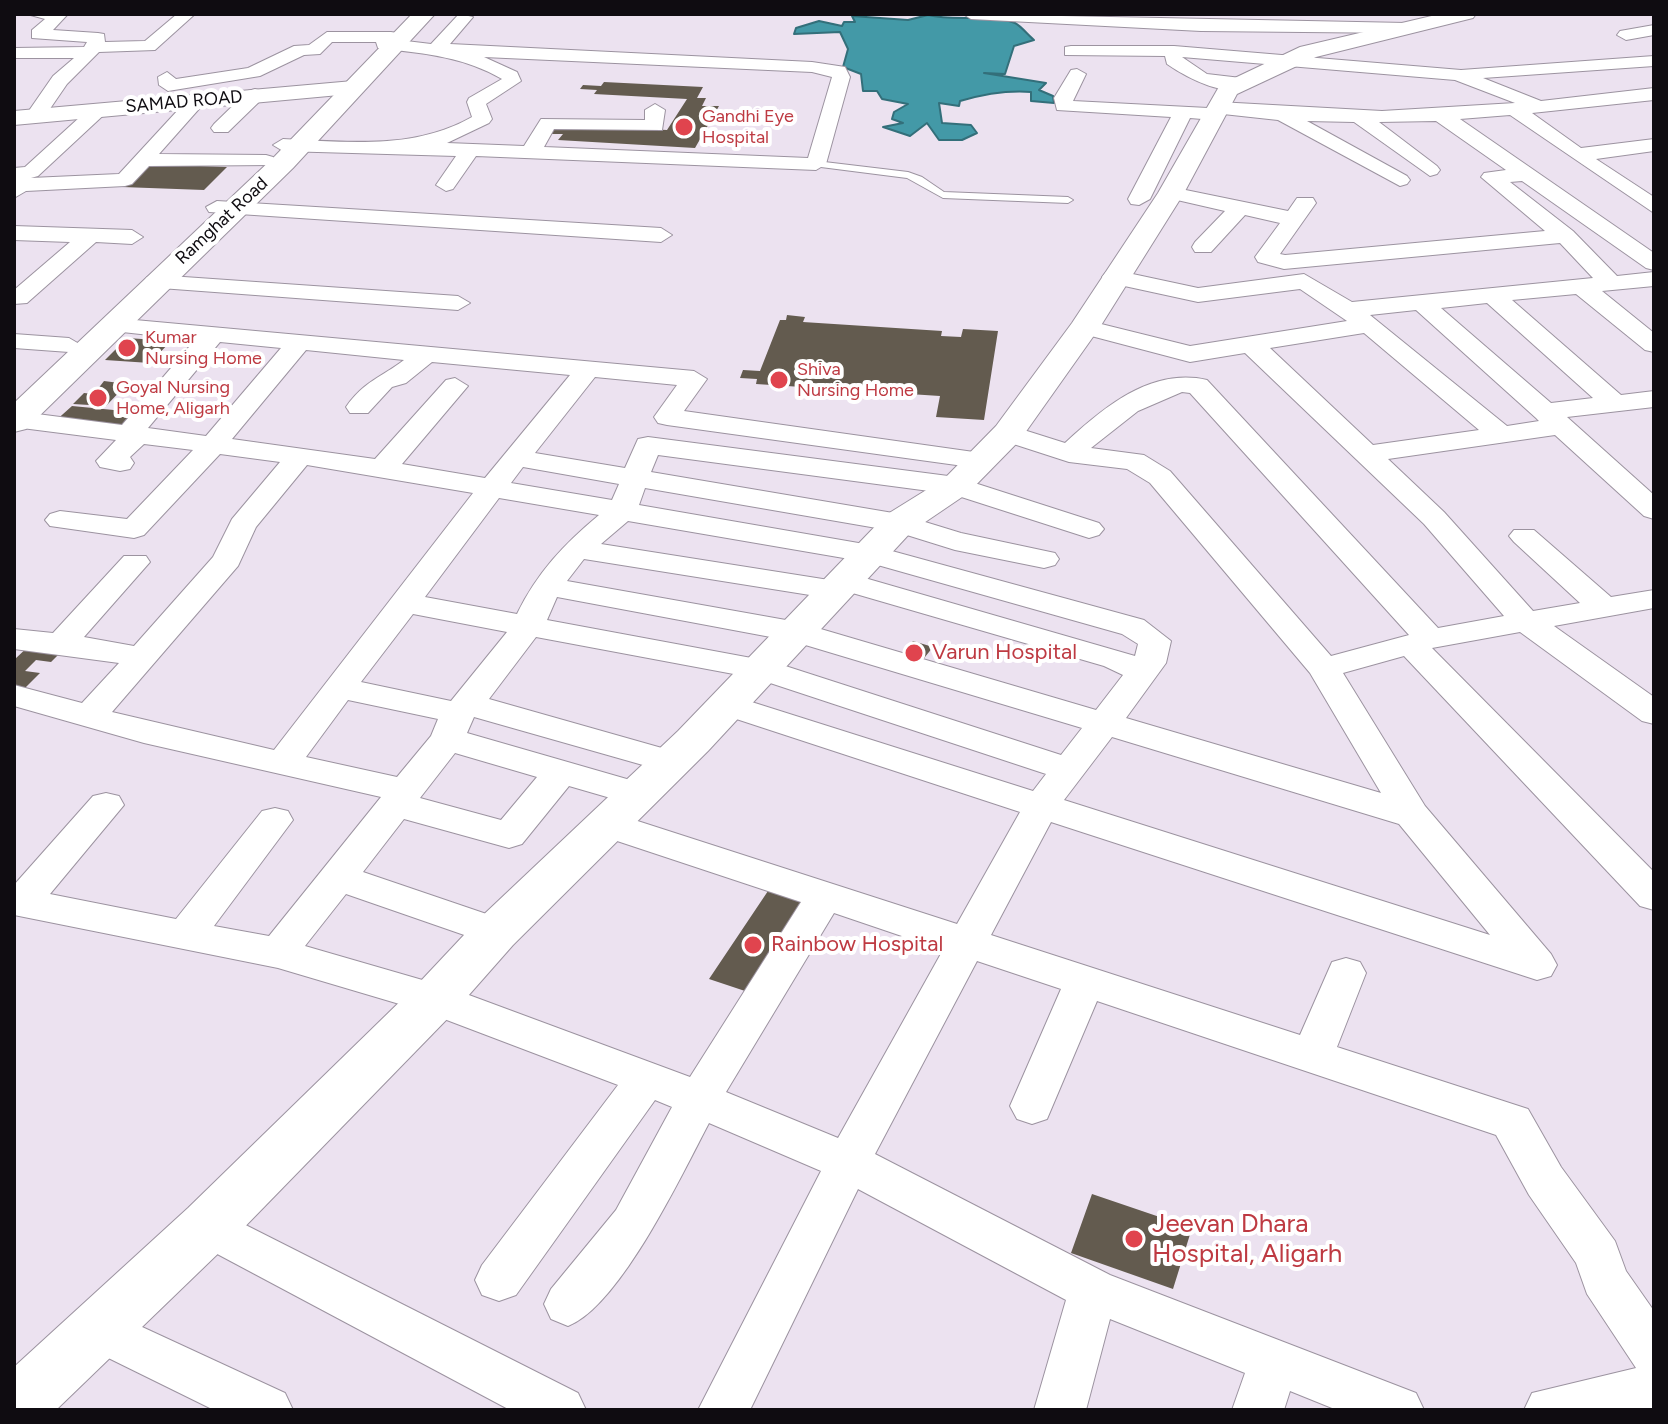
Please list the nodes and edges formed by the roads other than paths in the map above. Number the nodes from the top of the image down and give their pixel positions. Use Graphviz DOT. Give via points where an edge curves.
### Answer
graph roads {
  1 [pos="35,14"];
  2 [pos="60,14"];
  3 [pos="187,14"];
  4 [pos="412,14"];
  5 [pos="424,14"];
  6 [pos="971,14"];
  7 [pos="1641,14"];
  8 [pos="1454,15"];
  9 [pos="465,17"];
  10 [pos="1087,18"];
  11 [pos="1654,20"];
  12 [pos="1388,21"];
  13 [pos="1654,30"];
  14 [pos="1626,35"];
  15 [pos="390,42"];
  16 [pos="437,48"];
  17 [pos="1174,51"];
  18 [pos="14,53"];
  19 [pos="87,55"];
  20 [pos="1291,60"];
  21 [pos="1654,61"];
  22 [pos="14,68"];
  23 [pos="1077,74"];
  24 [pos="1458,75"];
  25 [pos="167,77"];
  26 [pos="346,88"];
  27 [pos="1654,94"];
  28 [pos="255,95"];
  29 [pos="197,101"];
  30 [pos="1214,105"];
  31 [pos="1542,108"];
  32 [pos="1513,109"];
  33 [pos="99,110"];
  34 [pos="655,110"];
  35 [pos="1357,115"];
  36 [pos="1441,115"];
  37 [pos="25,116"];
  38 [pos="1287,117"];
  39 [pos="221,128"];
  40 [pos="1654,145"];
  41 [pos="390,147"];
  42 [pos="472,148"];
  43 [pos="1630,148"];
  44 [pos="283,150"];
  45 [pos="531,152"];
  46 [pos="1577,155"];
  47 [pos="143,160"];
  48 [pos="1654,160"];
  49 [pos="816,164"];
  50 [pos="1430,170"];
  51 [pos="14,174"];
  52 [pos="1528,174"];
  53 [pos="1400,180"];
  54 [pos="446,185"];
  55 [pos="14,192"];
  56 [pos="1155,196"];
  57 [pos="1068,200"];
  58 [pos="1654,207"];
  59 [pos="227,208"];
  60 [pos="1240,208"];
  61 [pos="14,233"];
  62 [pos="661,235"];
  63 [pos="90,236"];
  64 [pos="1565,236"];
  65 [pos="132,237"];
  66 [pos="1203,247"];
  67 [pos="1654,263"];
  68 [pos="1114,277"];
  69 [pos="1654,279"];
  70 [pos="155,282"];
  71 [pos="1610,282"];
  72 [pos="1580,285"];
  73 [pos="1494,297"];
  74 [pos="16,300"];
  75 [pos="458,303"];
  76 [pos="1423,304"];
  77 [pos="1359,317"];
  78 [pos="113,325"];
  79 [pos="1085,327"];
  80 [pos="213,335"];
  81 [pos="14,341"];
  82 [pos="299,343"];
  83 [pos="69,345"];
  84 [pos="1654,345"];
  85 [pos="1253,346"];
  86 [pos="424,356"];
  87 [pos="590,367"];
  88 [pos="455,386"];
  89 [pos="1654,399"];
  90 [pos="1615,404"];
  91 [pos="359,407"];
  92 [pos="15,414"];
  93 [pos="1553,419"];
  94 [pos="1008,433"];
  95 [pos="134,434"];
  96 [pos="1502,435"];
  97 [pos="213,445"];
  98 [pos="1069,454"];
  99 [pos="1366,454"];
  100 [pos="300,456"];
  101 [pos="517,458"];
  102 [pos="120,463"];
  103 [pos="382,469"];
  104 [pos="967,473"];
  105 [pos="635,478"];
  106 [pos="492,488"];
  107 [pos="1654,510"];
  108 [pos="622,511"];
  109 [pos="60,520"];
  110 [pos="899,523"];
  111 [pos="1089,529"];
  112 [pos="1524,536"];
  113 [pos="577,549"];
  114 [pos="1044,559"];
  115 [pos="135,562"];
  116 [pos="850,575"];
  117 [pos="546,586"];
  118 [pos="1653,600"];
  119 [pos="405,603"];
  120 [pos="1605,609"];
  121 [pos="1525,621"];
  122 [pos="528,626"];
  123 [pos="797,632"];
  124 [pos="14,639"];
  125 [pos="1420,642"];
  126 [pos="61,643"];
  127 [pos="142,657"];
  128 [pos="1324,668"];
  129 [pos="761,669"];
  130 [pos="340,688"];
  131 [pos="14,695"];
  132 [pos="727,705"];
  133 [pos="1654,713"];
  134 [pos="89,717"];
  135 [pos="458,719"];
  136 [pos="1105,724"];
  137 [pos="671,762"];
  138 [pos="1052,764"];
  139 [pos="281,765"];
  140 [pos="561,772"];
  141 [pos="638,794"];
  142 [pos="400,797"];
  143 [pos="106,805"];
  144 [pos="1041,806"];
  145 [pos="1412,815"];
  146 [pos="275,820"];
  147 [pos="606,824"];
  148 [pos="337,877"];
  149 [pos="826,895"];
  150 [pos="1654,896"];
  151 [pos="17,902"];
  152 [pos="496,932"];
  153 [pos="187,933"];
  154 [pos="967,941"];
  155 [pos="278,953"];
  156 [pos="1346,973"];
  157 [pos="1085,980"];
  158 [pos="435,999"];
  159 [pos="1313,1055"];
  160 [pos="647,1078"];
  161 [pos="698,1101"];
  162 [pos="1032,1106"];
  163 [pos="848,1162"];
  164 [pos="208,1226"];
  165 [pos="499,1280"];
  166 [pos="1093,1290"];
  167 [pos="568,1304"];
  168 [pos="101,1330"];
  169 [pos="1654,1352"];
  170 [pos="1274,1361"];
  171 [pos="1654,1388"];
  172 [pos="21,1392"];
  173 [pos="267,1410"];
  174 [pos="560,1410"];
  175 [pos="724,1410"];
  176 [pos="1060,1410"];
  177 [pos="1258,1410"];
  178 [pos="1398,1410"];
  179 [pos="1550,1410"];
  1 -- 2 [label="street"];
  2 -- 19 [label="street" via="38,34 98,38"];
  3 -- 19 [label="street" via="149,46"];
  4 -- 15 [label="main road, Ramghat Road"];
  5 -- 15 [label="main road, Ramghat Road"];
  6 -- 10 [label="street"];
  7 -- 11 [label="street"];
  8 -- 12 [label="street"];
  9 -- 16 [label="street"];
  10 -- 12 [label="street"];
  10 -- 17 [label="street" via="1071,51"];
  12 -- 20 [label="street"];
  13 -- 14 [label="street"];
  15 -- 16 [label="street"];
  15 -- 25 [label="street" via="327,37 314,50 300,50 278,66 242,77 168,85"];
  15 -- 26 [label="main road, Ramghat Road"];
  16 -- 41 [label="street" via="498,68 512,81 476,102 482,119 474,125"];
  16 -- 49 [label="street" via="839,71"];
  17 -- 20 [label="street"];
  17 -- 30 [label="street" via="1173,60 1202,79"];
  18 -- 19 [label="street"];
  19 -- 22 [label="street"];
  19 -- 37 [label="street"];
  20 -- 24 [label="street"];
  20 -- 30 [label="street"];
  21 -- 24 [label="street"];
  23 -- 30 [label="street" via="1064,106"];
  24 -- 31 [label="street"];
  26 -- 28 [label="street, SAMAD ROAD"];
  26 -- 44 [label="main road, Ramghat Road"];
  27 -- 31 [label="street"];
  28 -- 29 [label="street, SAMAD ROAD"];
  28 -- 39 [label="street"];
  29 -- 33 [label="street, SAMAD ROAD"];
  29 -- 47 [label="street"];
  30 -- 38 [label="street"];
  30 -- 56 [label="street"];
  31 -- 32 [label="street"];
  32 -- 36 [label="street"];
  32 -- 46 [label="street"];
  33 -- 37 [label="street, SAMAD ROAD"];
  33 -- 51 [label="street" via="31,172"];
  34 -- 45 [label="street" via="655,126 548,123"];
  35 -- 36 [label="street"];
  35 -- 38 [label="street"];
  35 -- 50 [label="street"];
  36 -- 52 [label="street"];
  38 -- 53 [label="street"];
  40 -- 43 [label="street"];
  41 -- 42 [label="street"];
  41 -- 44 [label="street"];
  42 -- 45 [label="street"];
  42 -- 54 [label="street"];
  43 -- 46 [label="street"];
  43 -- 48 [label="street"];
  44 -- 47 [label="street"];
  44 -- 59 [label="main road, Ramghat Road"];
  45 -- 49 [label="street"];
  46 -- 58 [label="street"];
  47 -- 55 [label="street" via="125,180 20,185"];
  49 -- 57 [label="lane" via="908,175 943,195"];
  52 -- 64 [label="street" via="1491,177"];
  52 -- 67 [label="street"];
  56 -- 60 [label="street"];
  56 -- 68 [label="street"];
  59 -- 62 [label="street"];
  59 -- 70 [label="main road, Ramghat Road"];
  59 -- 83 [label="main road, Ramghat Road"];
  60 -- 64 [label="street" via="1299,211 1266,257 1284,262"];
  60 -- 66 [label="street"];
  61 -- 63 [label="street"];
  63 -- 65 [label="street"];
  63 -- 74 [label="street"];
  64 -- 71 [label="street"];
  68 -- 77 [label="street" via="1198,295 1304,281"];
  68 -- 79 [label="street"];
  69 -- 71 [label="street"];
  70 -- 75 [label="street"];
  70 -- 78 [label="main road, Ramghat Road"];
  71 -- 72 [label="street"];
  72 -- 73 [label="street"];
  72 -- 84 [label="street"];
  73 -- 76 [label="street"];
  73 -- 90 [label="street"];
  76 -- 77 [label="street"];
  76 -- 93 [label="street"];
  77 -- 85 [label="street"];
  77 -- 96 [label="street"];
  78 -- 80 [label="street"];
  78 -- 92 [label="main road, Ramghat Road"];
  79 -- 85 [label="street" via="1125,334 1177,353"];
  79 -- 94 [label="street"];
  80 -- 82 [label="street"];
  80 -- 95 [label="street"];
  81 -- 83 [label="street"];
  82 -- 86 [label="street"];
  82 -- 97 [label="street"];
  83 -- 92 [label="main road, Ramghat Road"];
  85 -- 99 [label="street"];
  86 -- 87 [label="street"];
  86 -- 91 [label="street" via="397,378 383,382"];
  87 -- 101 [label="street"];
  87 -- 104 [label="street" via="694,379 667,417"];
  88 -- 103 [label="street"];
  89 -- 90 [label="street"];
  90 -- 93 [label="street"];
  92 -- 95 [label="street"];
  93 -- 96 [label="street"];
  93 -- 107 [label="street"];
  94 -- 98 [label="street"];
  94 -- 104 [label="street"];
  95 -- 97 [label="street"];
  95 -- 102 [label="street" via="110,461"];
  96 -- 99 [label="street"];
  97 -- 100 [label="street"];
  97 -- 109 [label="street" via="134,529"];
  98 -- 125 [label="street" via="1139,400 1172,383 1198,386"];
  98 -- 128 [label="street" via="1134,461 1160,477"];
  99 -- 121 [label="street" via="1434,518"];
  100 -- 103 [label="street"];
  100 -- 127 [label="street" via="242,525 227,560"];
  101 -- 105 [label="street"];
  101 -- 106 [label="street"];
  103 -- 106 [label="street"];
  104 -- 105 [label="street" via="648,445"];
  104 -- 110 [label="street"];
  104 -- 111 [label="street"];
  105 -- 108 [label="street"];
  105 -- 110 [label="street"];
  106 -- 108 [label="street"];
  106 -- 119 [label="street"];
  108 -- 113 [label="street"];
  108 -- 116 [label="street"];
  110 -- 114 [label="street"];
  110 -- 116 [label="street"];
  112 -- 120 [label="street"];
  113 -- 116 [label="street"];
  113 -- 117 [label="street"];
  115 -- 126 [label="street"];
  116 -- 123 [label="street"];
  116 -- 136 [label="street" via="1141,671"];
  117 -- 122 [label="street"];
  117 -- 123 [label="street"];
  118 -- 120 [label="street"];
  119 -- 122 [label="street"];
  119 -- 130 [label="street"];
  120 -- 121 [label="street"];
  121 -- 125 [label="street"];
  121 -- 133 [label="street"];
  122 -- 129 [label="street"];
  122 -- 135 [label="street"];
  123 -- 129 [label="street"];
  123 -- 136 [label="street"];
  124 -- 126 [label="street"];
  125 -- 128 [label="street"];
  125 -- 150 [label="street"];
  126 -- 127 [label="street"];
  127 -- 134 [label="street"];
  128 -- 145 [label="street"];
  129 -- 132 [label="street"];
  129 -- 138 [label="street"];
  130 -- 135 [label="street"];
  130 -- 139 [label="street"];
  131 -- 134 [label="street"];
  132 -- 137 [label="street"];
  132 -- 144 [label="street"];
  134 -- 139 [label="street"];
  135 -- 137 [label="street"];
  135 -- 140 [label="street"];
  135 -- 142 [label="street"];
  136 -- 144 [label="street"];
  136 -- 145 [label="street"];
  137 -- 141 [label="street"];
  139 -- 142 [label="street"];
  140 -- 141 [label="street"];
  140 -- 142 [label="street" via="509,835"];
  141 -- 147 [label="street"];
  142 -- 148 [label="street"];
  143 -- 151 [label="street"];
  144 -- 145 [label="street" via="1537,965"];
  144 -- 154 [label="street"];
  146 -- 153 [label="street"];
  147 -- 149 [label="street"];
  147 -- 152 [label="street"];
  148 -- 152 [label="street"];
  148 -- 155 [label="street"];
  149 -- 154 [label="street"];
  149 -- 161 [label="street"];
  151 -- 153 [label="street"];
  152 -- 158 [label="street"];
  153 -- 155 [label="street"];
  154 -- 157 [label="street"];
  154 -- 163 [label="street"];
  155 -- 158 [label="street"];
  156 -- 159 [label="street"];
  157 -- 159 [label="street"];
  157 -- 162 [label="street"];
  158 -- 160 [label="street"];
  158 -- 164 [label="street"];
  159 -- 169 [label="street" via="1512,1122 1545,1181 1598,1256 1604,1279"];
  160 -- 161 [label="street"];
  160 -- 165 [label="street"];
  161 -- 163 [label="street"];
  161 -- 167 [label="street" via="632,1224"];
  163 -- 166 [label="street"];
  163 -- 175 [label="street"];
  164 -- 168 [label="street"];
  164 -- 174 [label="street"];
  166 -- 170 [label="street"];
  166 -- 176 [label="street"];
  168 -- 172 [label="street"];
  168 -- 173 [label="street"];
  170 -- 177 [label="street"];
  170 -- 178 [label="street"];
  171 -- 179 [label="street"];
}
